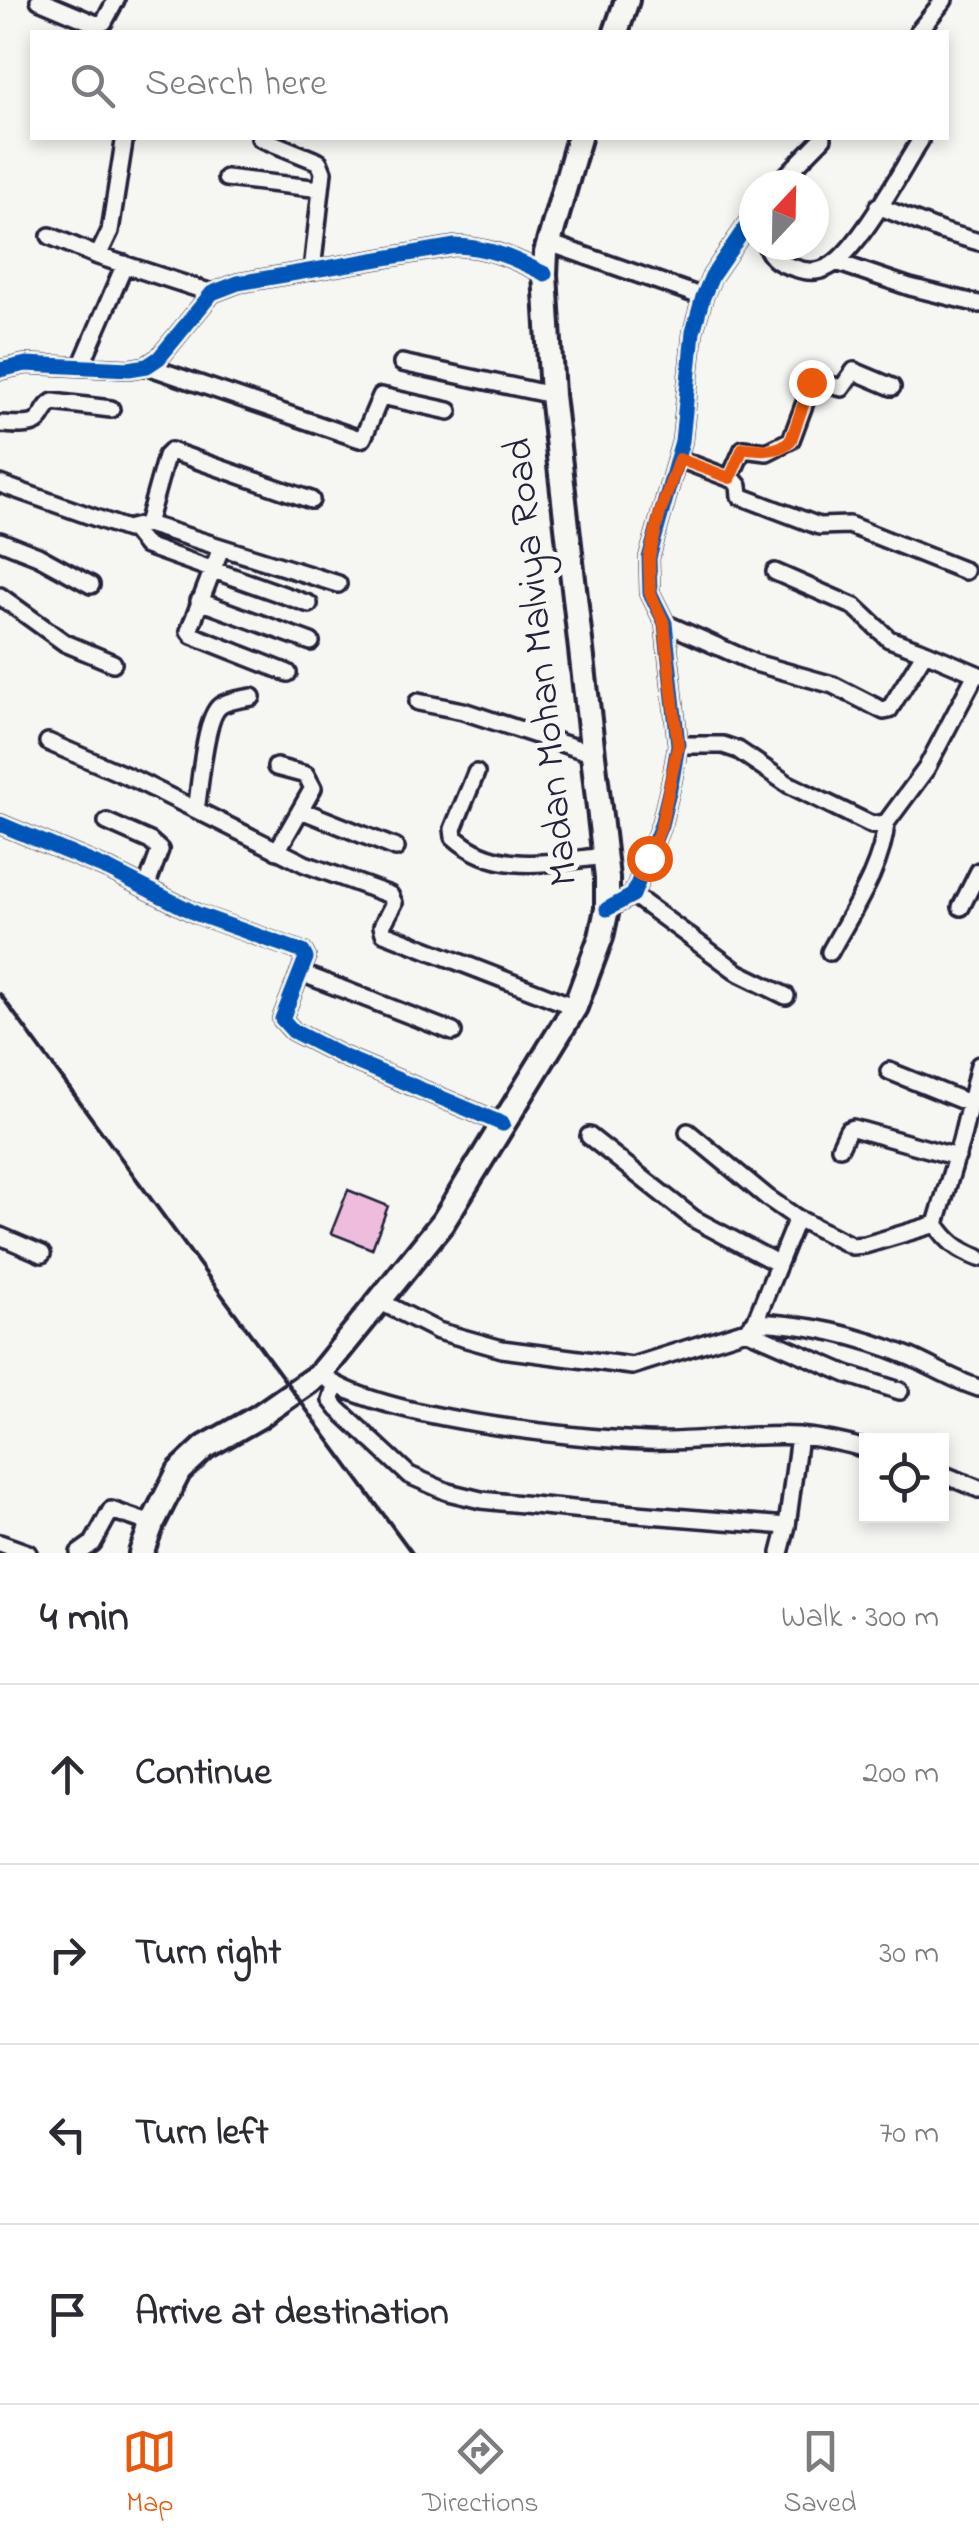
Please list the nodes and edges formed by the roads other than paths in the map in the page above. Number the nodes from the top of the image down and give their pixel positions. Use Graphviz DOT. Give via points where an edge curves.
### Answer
graph roads {
  1 [pos="38,0"];
  2 [pos="116,0"];
  3 [pos="628,0"];
  4 [pos="944,0"];
  5 [pos="617,30"];
  6 [pos="920,30"];
  7 [pos="265,140"];
  8 [pos="578,140"];
  9 [pos="821,140"];
  10 [pos="920,141"];
  11 [pos="124,142"];
  12 [pos="792,170"];
  13 [pos="226,178"];
  14 [pos="321,189"];
  15 [pos="878,206"];
  16 [pos="50,236"];
  17 [pos="739,237"];
  18 [pos="979,242"];
  19 [pos="549,244"];
  20 [pos="98,256"];
  21 [pos="776,260"];
  22 [pos="836,262"];
  23 [pos="125,264"];
  24 [pos="312,271"];
  25 [pos="545,274"];
  26 [pos="212,294"];
  27 [pos="702,298"];
  28 [pos="979,304"];
  29 [pos="402,364"];
  30 [pos="81,366"];
  31 [pos="146,366"];
  32 [pos="0,370"];
  33 [pos="892,387"];
  34 [pos="552,395"];
  35 [pos="111,409"];
  36 [pos="450,411"];
  37 [pos="0,424"];
  38 [pos="679,459"];
  39 [pos="730,478"];
  40 [pos="0,484"];
  41 [pos="311,500"];
  42 [pos="140,527"];
  43 [pos="0,541"];
  44 [pos="221,548"];
  45 [pos="212,569"];
  46 [pos="965,571"];
  47 [pos="775,572"];
  48 [pos="338,584"];
  49 [pos="91,585"];
  50 [pos="0,596"];
  51 [pos="199,601"];
  52 [pos="308,604"];
  53 [pos="664,623"];
  54 [pos="310,642"];
  55 [pos="926,652"];
  56 [pos="113,663"];
  57 [pos="288,673"];
  58 [pos="977,675"];
  59 [pos="252,697"];
  60 [pos="418,702"];
  61 [pos="48,742"];
  62 [pos="678,745"];
  63 [pos="591,753"];
  64 [pos="276,768"];
  65 [pos="476,773"];
  66 [pos="196,810"];
  67 [pos="301,810"];
  68 [pos="108,822"];
  69 [pos="886,822"];
  70 [pos="0,824"];
  71 [pos="396,848"];
  72 [pos="278,851"];
  73 [pos="606,856"];
  74 [pos="979,871"];
  75 [pos="146,888"];
  76 [pos="633,895"];
  77 [pos="961,907"];
  78 [pos="607,909"];
  79 [pos="830,952"];
  80 [pos="301,973"];
  81 [pos="786,996"];
  82 [pos="575,1007"];
  83 [pos="453,1032"];
  84 [pos="979,1065"];
  85 [pos="889,1071"];
  86 [pos="970,1104"];
  87 [pos="502,1124"];
  88 [pos="688,1132"];
  89 [pos="589,1136"];
  90 [pos="840,1147"];
  91 [pos="956,1157"];
  92 [pos="797,1218"];
  93 [pos="936,1224"];
  94 [pos="0,1236"];
  95 [pos="42,1254"];
  96 [pos="979,1258"];
  97 [pos="777,1262"];
  98 [pos="378,1302"];
  99 [pos="751,1326"];
  100 [pos="327,1380"];
  101 [pos="979,1388"];
  102 [pos="900,1391"];
  103 [pos="799,1436"];
  104 [pos="859,1448"];
  105 [pos="949,1477"];
  106 [pos="979,1488"];
  107 [pos="152,1524"];
  108 [pos="788,1526"];
  109 [pos="0,1542"];
  110 [pos="28,1553"];
  111 [pos="79,1553"];
  112 [pos="142,1553"];
  113 [pos="780,1553"];
  1 -- 2 [label="street" via="96,24"];
  3 -- 5 [label="highway"];
  4 -- 6 [label="street"];
  7 -- 14 [label="street" via="319,162"];
  8 -- 19 [label="highway, Madan Mohan Malviya Road"];
  9 -- 12 [label="street"];
  10 -- 15 [label="street"];
  11 -- 20 [label="street" via="110,231"];
  13 -- 14 [label="street"];
  14 -- 24 [label="street"];
  15 -- 18 [label="street"];
  15 -- 22 [label="street"];
  16 -- 20 [label="street"];
  17 -- 27 [label="street"];
  19 -- 25 [label="highway, Madan Mohan Malviya Road"];
  19 -- 27 [label="street"];
  20 -- 23 [label="street"];
  21 -- 22 [label="street" via="808,272"];
  22 -- 28 [label="street"];
  23 -- 26 [label="street"];
  23 -- 30 [label="street"];
  24 -- 25 [label="street" via="480,246"];
  24 -- 26 [label="street"];
  25 -- 34 [label="highway, Madan Mohan Malviya Road"];
  26 -- 31 [label="street"];
  27 -- 38 [label="street"];
  29 -- 34 [label="street"];
  30 -- 31 [label="street"];
  30 -- 32 [label="street"];
  31 -- 36 [label="street" via="360,439 381,396"];
  33 -- 39 [label="street" via="854,371 842,388 813,381 791,440 768,452 743,448"];
  34 -- 63 [label="highway, Madan Mohan Malviya Road"];
  35 -- 37 [label="street" via="54,402 32,424"];
  38 -- 39 [label="street"];
  38 -- 53 [label="street" via="649,558 650,593"];
  39 -- 46 [label="street" via="740,496 780,513 819,526 850,525"];
  40 -- 42 [label="street"];
  41 -- 42 [label="street" via="171,451"];
  42 -- 44 [label="street"];
  42 -- 45 [label="street" via="146,546"];
  43 -- 49 [label="street"];
  44 -- 45 [label="street"];
  44 -- 48 [label="street"];
  45 -- 51 [label="street"];
  45 -- 52 [label="street"];
  47 -- 55 [label="street" via="855,607 889,638"];
  50 -- 56 [label="street" via="65,643"];
  51 -- 54 [label="street"];
  51 -- 57 [label="street" via="192,635"];
  53 -- 55 [label="street" via="755,663 833,685 884,711"];
  53 -- 62 [label="street"];
  55 -- 58 [label="street"];
  58 -- 69 [label="street" via="926,768"];
  59 -- 66 [label="street" via="216,710"];
  60 -- 63 [label="street"];
  61 -- 66 [label="street"];
  62 -- 69 [label="street" via="738,750 855,817 872,825"];
  62 -- 76 [label="street" via="661,826"];
  63 -- 73 [label="highway, Madan Mohan Malviya Road"];
  64 -- 67 [label="street" via="310,778 313,788"];
  65 -- 73 [label="street" via="452,828 462,844 518,866"];
  66 -- 72 [label="street"];
  67 -- 71 [label="street"];
  67 -- 72 [label="street"];
  68 -- 75 [label="street" via="160,850"];
  69 -- 79 [label="street" via="876,864"];
  70 -- 75 [label="street"];
  72 -- 82 [label="street" via="390,895 394,903 384,933"];
  73 -- 78 [label="highway, Madan Mohan Malviya Road"];
  74 -- 77 [label="street"];
  75 -- 80 [label="street" via="303,952"];
  76 -- 78 [label="street"];
  76 -- 81 [label="street" via="739,972"];
  78 -- 82 [label="highway, Madan Mohan Malviya Road"];
  80 -- 83 [label="street"];
  80 -- 87 [label="street" via="282,1020 293,1031"];
  82 -- 87 [label="highway, Madan Mohan Malviya Road"];
  84 -- 86 [label="street"];
  85 -- 86 [label="street"];
  86 -- 91 [label="street"];
  87 -- 98 [label="highway, Madan Mohan Malviya Road" via="444,1222"];
  88 -- 92 [label="street"];
  89 -- 97 [label="street" via="694,1219"];
  90 -- 91 [label="street" via="853,1128"];
  91 -- 93 [label="street"];
  92 -- 93 [label="street" via="852,1246"];
  92 -- 97 [label="street"];
  93 -- 96 [label="street" via="948,1242"];
  94 -- 95 [label="street"];
  97 -- 99 [label="street"];
  98 -- 99 [label="street" via="438,1331 502,1349 632,1366"];
  98 -- 100 [label="highway, Madan Mohan Malviya Road"];
  99 -- 101 [label="street" via="801,1325 892,1350"];
  99 -- 102 [label="street" via="847,1374"];
  100 -- 103 [label="street" via="433,1415 582,1435 645,1441"];
  100 -- 107 [label="highway, Madan Mohan Malviya Road" via="205,1446 179,1472"];
  100 -- 108 [label="street" via="338,1409 409,1475 448,1492 573,1510"];
  103 -- 104 [label="street"];
  103 -- 108 [label="street"];
  105 -- 106 [label="street"];
  107 -- 111 [label="street" via="111,1510"];
  107 -- 112 [label="highway, Madan Mohan Malviya Road"];
  108 -- 113 [label="street"];
  109 -- 110 [label="street"];
}
